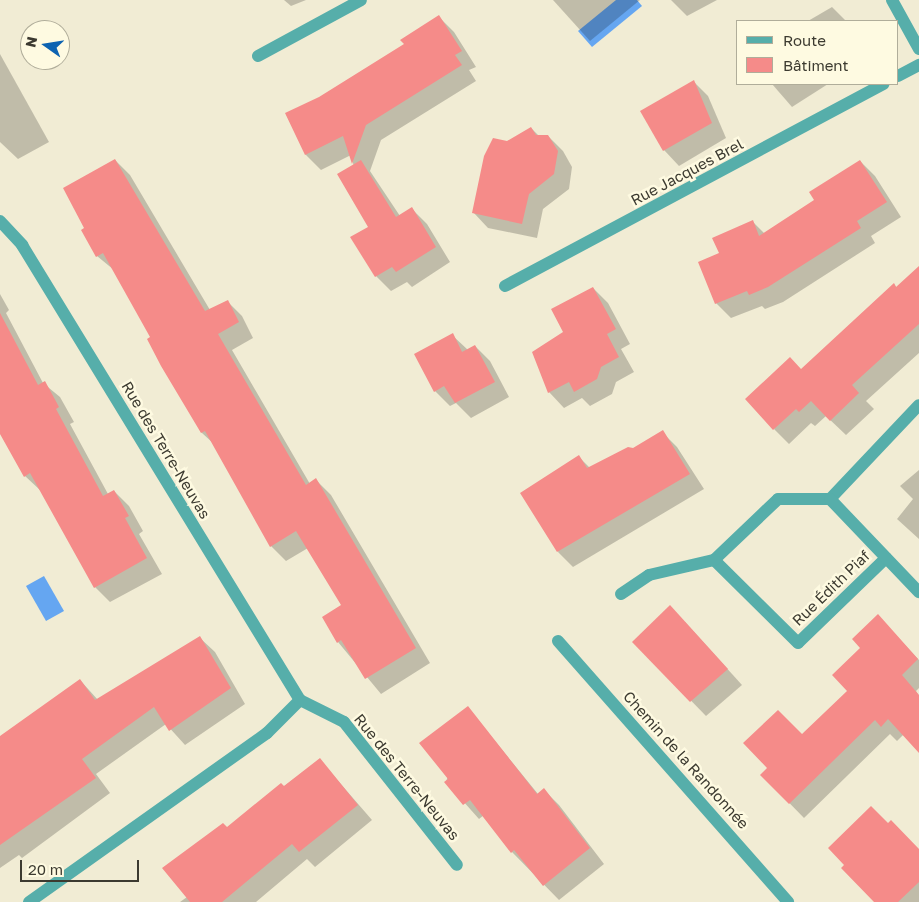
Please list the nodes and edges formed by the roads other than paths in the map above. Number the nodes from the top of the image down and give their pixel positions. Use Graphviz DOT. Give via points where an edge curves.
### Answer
graph roads {
  1 [pos="360,0"];
  2 [pos="892,0"];
  3 [pos="919,49"];
  4 [pos="258,56"];
  5 [pos="919,65"];
  6 [pos="899,75"];
  7 [pos="882,85"];
  8 [pos="0,221"];
  9 [pos="504,286"];
  10 [pos="919,405"];
  11 [pos="830,499"];
  12 [pos="886,558"];
  13 [pos="714,560"];
  14 [pos="919,592"];
  15 [pos="621,594"];
  16 [pos="558,641"];
  17 [pos="300,700"];
  18 [pos="457,865"];
  19 [pos="29,902"];
  20 [pos="788,902"];
  1 -- 4 [label="street"];
  2 -- 3 [label="street"];
  5 -- 6 [label="street"];
  7 -- 9 [label="street, Rue Jacques Brel"];
  8 -- 17 [label="street, Rue des Terre-Neuvas" via="22,245"];
  10 -- 11 [label="street"];
  11 -- 12 [label="street, Rue Édith Piaf"];
  11 -- 13 [label="street" via="778,499"];
  12 -- 13 [label="street, Rue Édith Piaf" via="798,643"];
  12 -- 14 [label="street, Rue Édith Piaf"];
  13 -- 15 [label="street" via="649,574"];
  16 -- 20 [label="street, Chemin de la Randonnée"];
  17 -- 18 [label="street, Rue des Terre-Neuvas" via="344,722"];
  17 -- 19 [label="street" via="267,732"];
}
